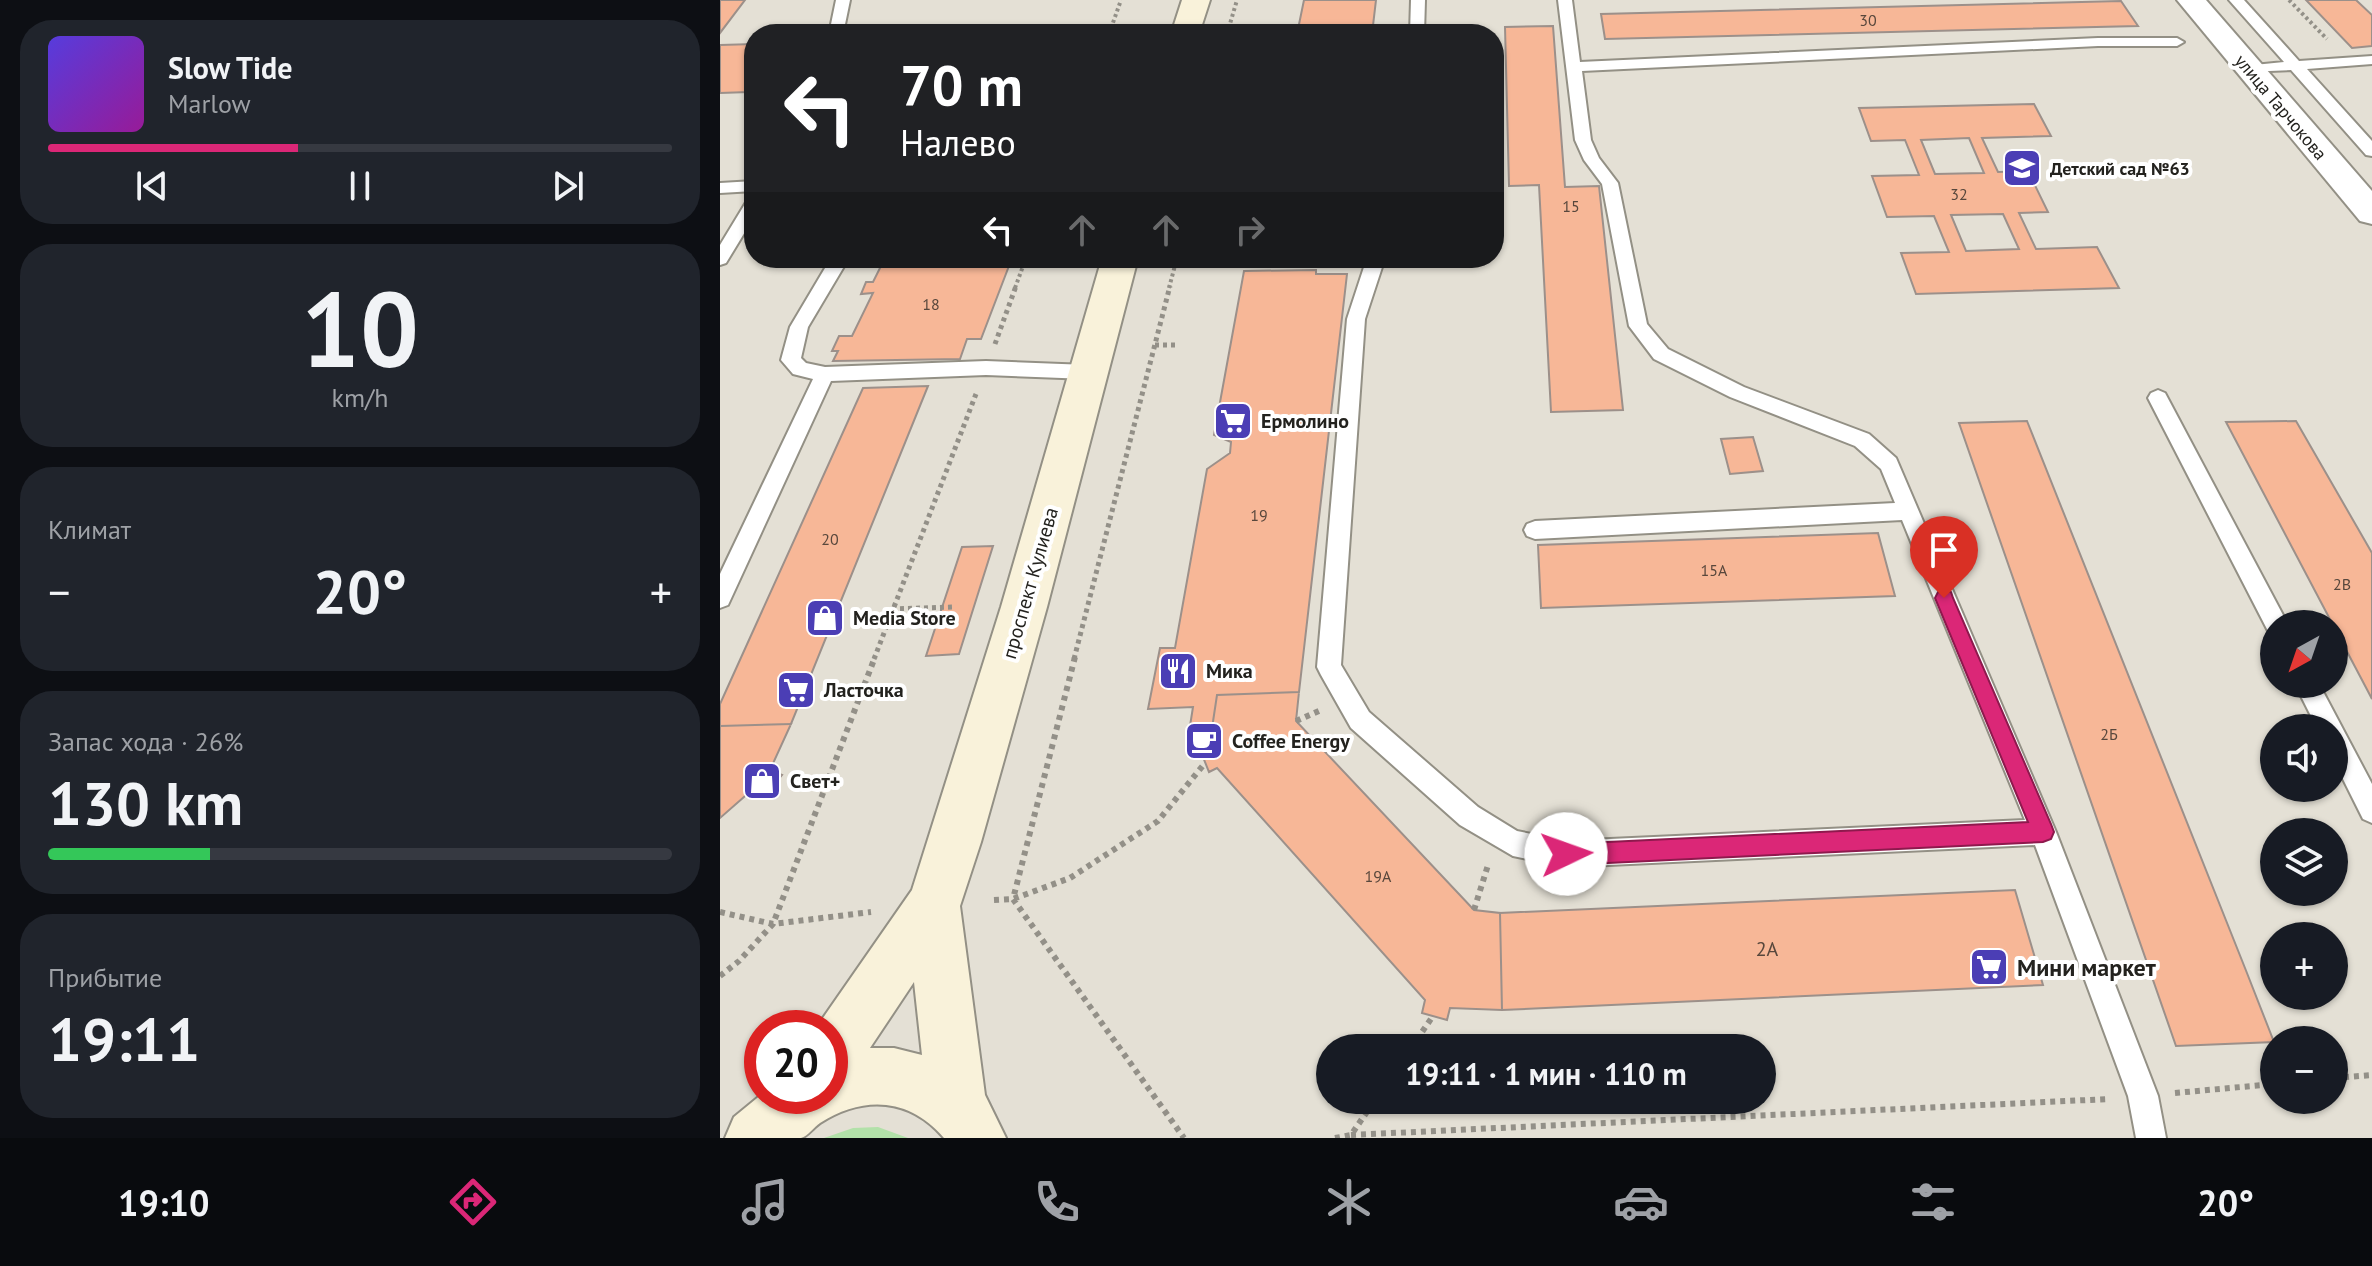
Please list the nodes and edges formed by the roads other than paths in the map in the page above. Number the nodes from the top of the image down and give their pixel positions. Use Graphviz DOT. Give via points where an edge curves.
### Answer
graph roads {
  1 [pos="843,0"];
  2 [pos="1196,0"];
  3 [pos="1418,0"];
  4 [pos="1565,0"];
  5 [pos="2191,0"];
  6 [pos="2236,0"];
  7 [pos="838,24"];
  8 [pos="1188,24"];
  9 [pos="1417,24"];
  10 [pos="2177,42"];
  11 [pos="2372,60"];
  12 [pos="2296,66"];
  13 [pos="1574,67"];
  14 [pos="2249,69"];
  15 [pos="2372,151"];
  16 [pos="744,187"];
  17 [pos="720,188"];
  18 [pos="2372,213"];
  19 [pos="744,219"];
  20 [pos="720,259"];
  21 [pos="834,268"];
  22 [pos="1117,268"];
  23 [pos="1373,268"];
  24 [pos="1088,372"];
  25 [pos="825,374"];
  26 [pos="2158,398"];
  27 [pos="1907,511"];
  28 [pos="1535,530"];
  29 [pos="720,598"];
  30 [pos="2269,610"];
  31 [pos="2348,763"];
  32 [pos="2372,810"];
  33 [pos="2043,832"];
  34 [pos="933,906"];
  35 [pos="848,1037"];
  36 [pos="848,1081"];
  37 [pos="784,1114"];
  38 [pos="966,1122"];
  39 [pos="755,1138"];
  40 [pos="2151,1138"];
  1 -- 7 [label="lane"];
  2 -- 8 [label="main road"];
  3 -- 9 [label="lane"];
  4 -- 13 [label="lane"];
  5 -- 14 [label="street, улица Тарчокова"];
  6 -- 12 [label="lane"];
  10 -- 13 [label="lane"];
  11 -- 12 [label="lane"];
  12 -- 14 [label="lane"];
  12 -- 15 [label="lane"];
  13 -- 27 [label="lane" via="1583,140 1610,183 1638,326 1661,354 1724,386 1862,440 1889,464"];
  14 -- 18 [label="street, улица Тарчокова"];
  16 -- 17 [label="lane"];
  19 -- 20 [label="lane"];
  21 -- 25 [label="lane" via="799,327 791,360 800,369"];
  22 -- 24 [label="main road, проспект Кулиева"];
  23 -- 33 [label="lane" via="1356,319 1329,667 1360,720 1469,816 1513,843 1566,854"];
  24 -- 25 [label="lane" via="986,368"];
  24 -- 34 [label="main road, проспект Кулиева"];
  25 -- 29 [label="lane"];
  26 -- 30 [label="lane"];
  27 -- 28 [label="lane"];
  27 -- 33 [label="lane"];
  31 -- 32 [label="lane"];
  33 -- 40 [label="lane" via="2143,1096"];
  34 -- 35 [label="main road"];
  34 -- 38 [label="main road"];
  36 -- 38 [label="main road" via="904,1077 932,1087"];
  37 -- 39 [label="main road"];
}
